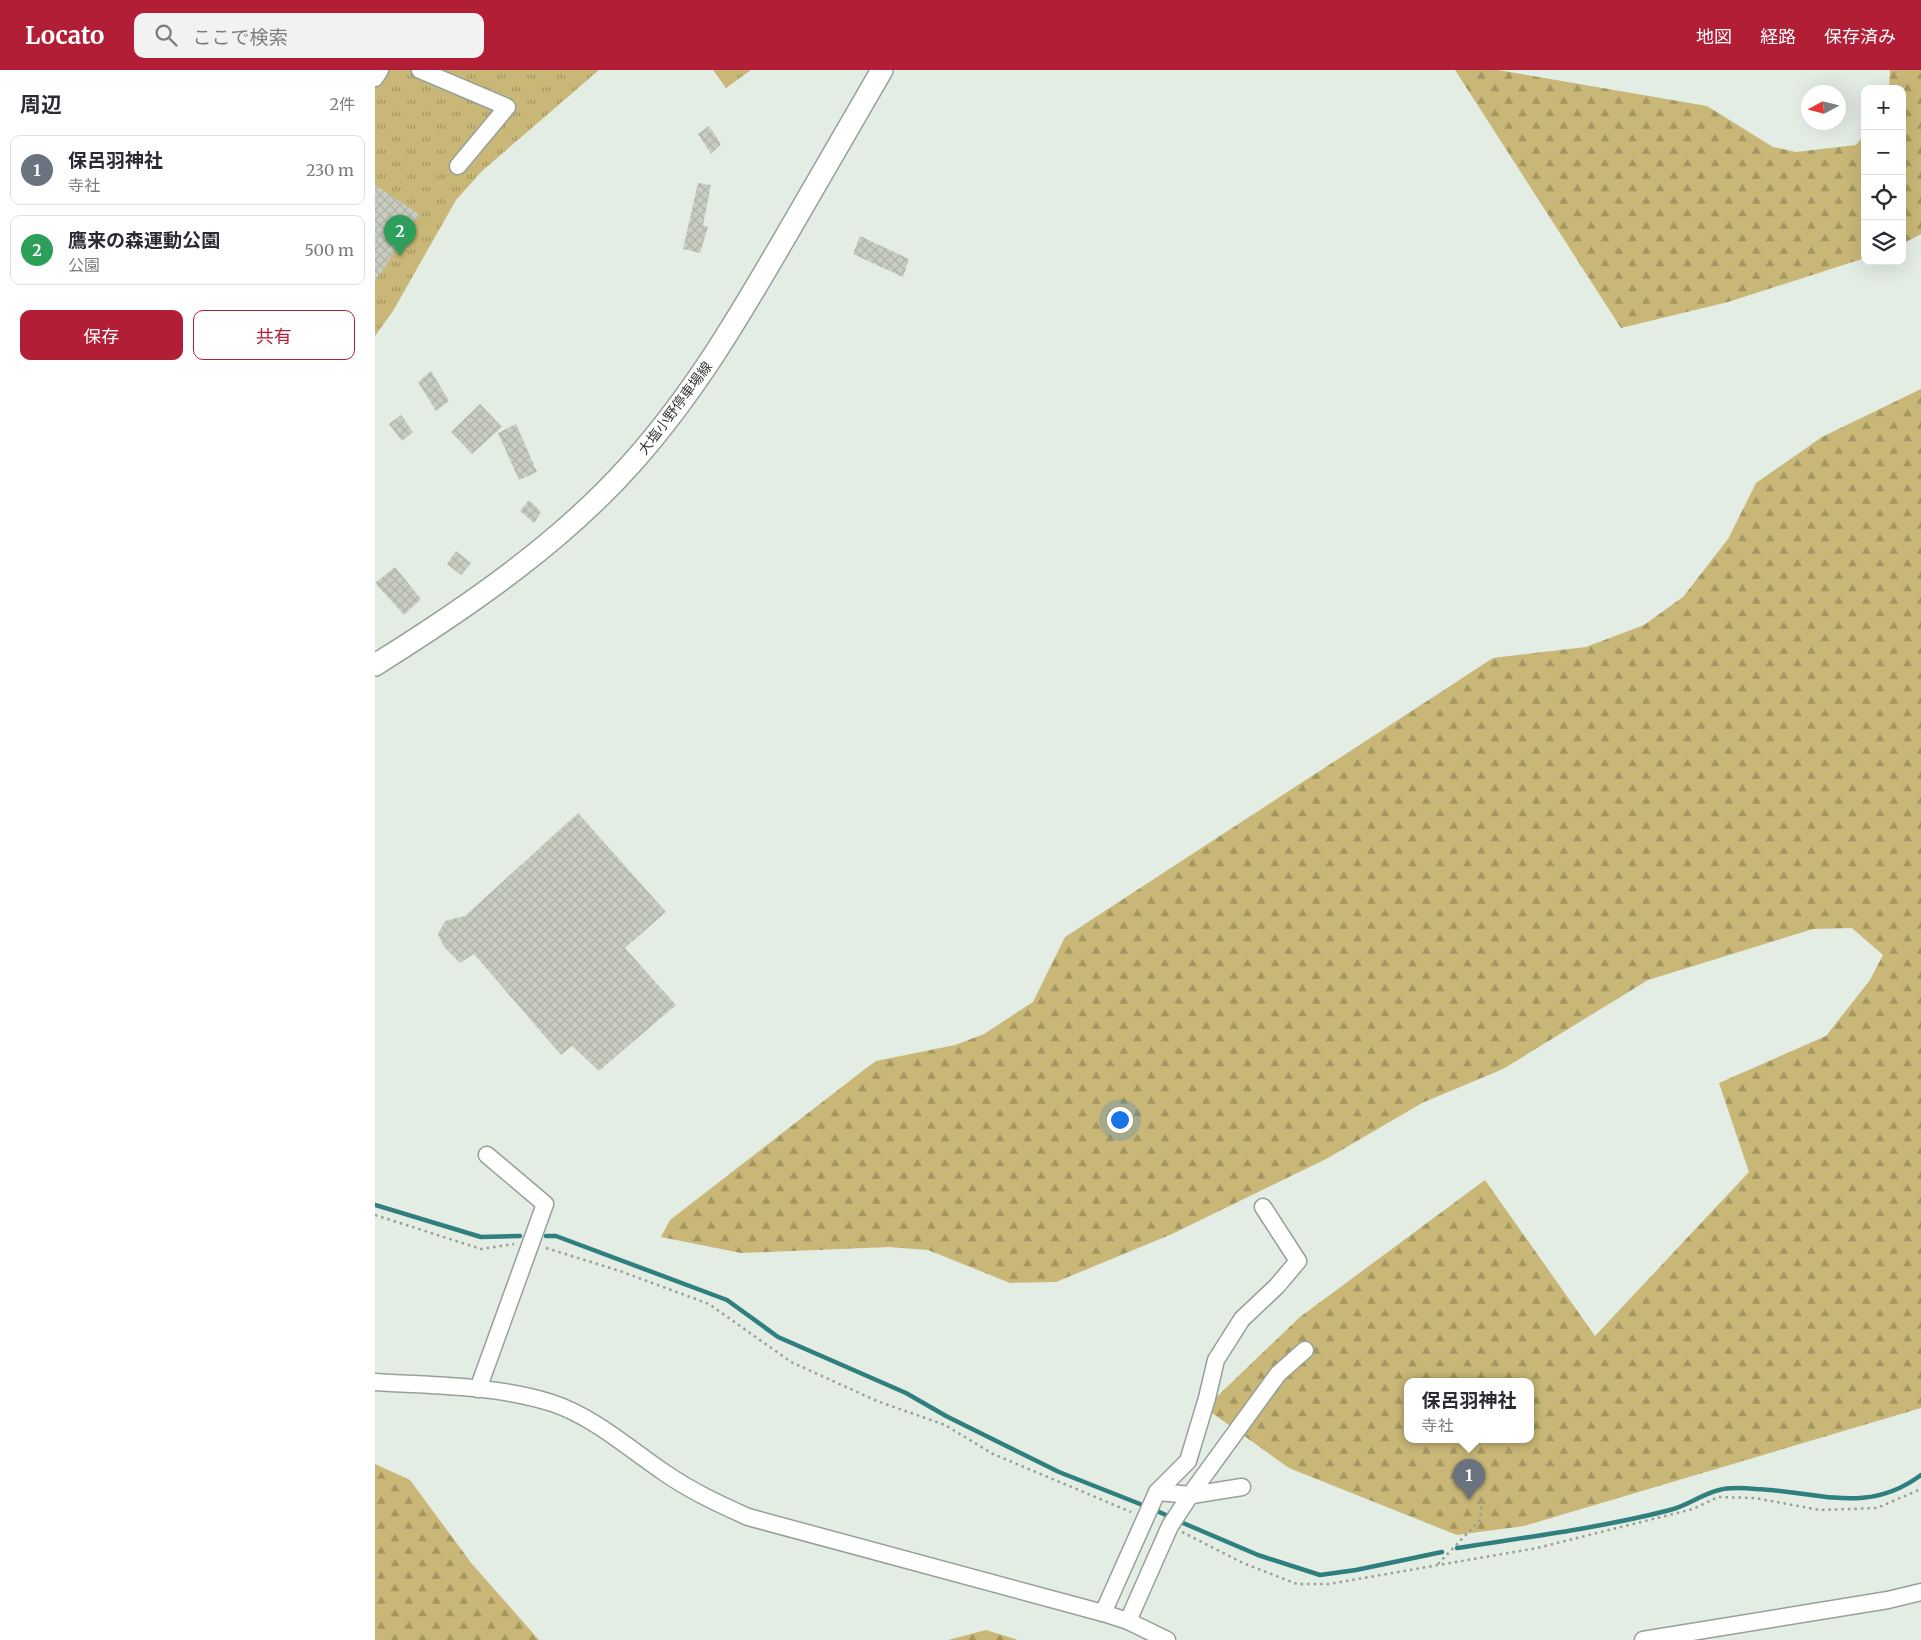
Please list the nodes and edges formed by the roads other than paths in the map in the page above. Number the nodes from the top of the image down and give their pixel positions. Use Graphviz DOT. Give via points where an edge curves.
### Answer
graph roads {
  1 [pos="380,70"];
  2 [pos="420,70"];
  3 [pos="882,70"];
  4 [pos="375,78"];
  5 [pos="458,166"];
  6 [pos="375,665"];
  7 [pos="487,1155"];
  8 [pos="1263,1207"];
  9 [pos="1305,1350"];
  10 [pos="375,1382"];
  11 [pos="478,1389"];
  12 [pos="1242,1487"];
  13 [pos="1157,1492"];
  14 [pos="1192,1495"];
  15 [pos="1921,1592"];
  16 [pos="1103,1613"];
  17 [pos="1128,1621"];
  18 [pos="1167,1640"];
  19 [pos="1643,1640"];
  1 -- 4 [label="street"];
  2 -- 5 [label="street" via="507,107"];
  3 -- 6 [label="main road, 大塩小野停車場線" via="737,320 676,410 631,464 585,510 518,568"];
  7 -- 11 [label="street" via="545,1204"];
  8 -- 13 [label="street" via="1298,1261 1242,1319 1216,1360 1188,1461"];
  9 -- 14 [label="street" via="1279,1374"];
  10 -- 11 [label="street"];
  11 -- 16 [label="street" via="552,1404 585,1419 705,1498 748,1517"];
  12 -- 14 [label="street"];
  13 -- 14 [label="street"];
  13 -- 16 [label="street"];
  14 -- 17 [label="street" via="1171,1526"];
  15 -- 19 [label="street"];
  16 -- 17 [label="street"];
  17 -- 18 [label="street"];
}
